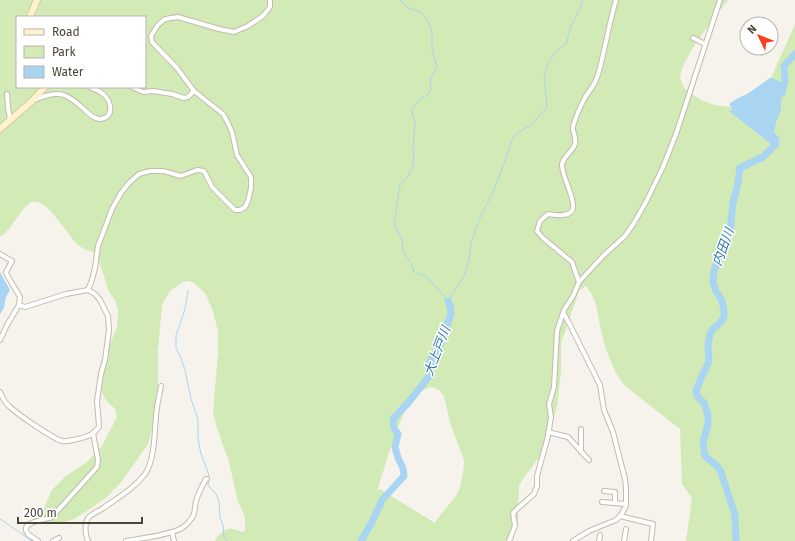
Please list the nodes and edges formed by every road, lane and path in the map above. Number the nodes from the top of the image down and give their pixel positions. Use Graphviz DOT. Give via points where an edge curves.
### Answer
graph roads {
  1 [pos="37,0"];
  2 [pos="270,0"];
  3 [pos="616,0"];
  4 [pos="720,0"];
  5 [pos="30,16"];
  6 [pos="693,38"];
  7 [pos="705,44"];
  8 [pos="44,88"];
  9 [pos="92,88"];
  10 [pos="134,88"];
  11 [pos="194,91"];
  12 [pos="7,94"];
  13 [pos="32,101"];
  14 [pos="10,120"];
  15 [pos="0,129"];
  16 [pos="0,254"];
  17 [pos="578,282"];
  18 [pos="88,290"];
  19 [pos="19,305"];
  20 [pos="564,314"];
  21 [pos="0,340"];
  22 [pos="161,386"];
  23 [pos="0,392"];
  24 [pos="581,430"];
  25 [pos="548,432"];
  26 [pos="93,433"];
  27 [pos="581,452"];
  28 [pos="589,460"];
  29 [pos="208,479"];
  30 [pos="604,491"];
  31 [pos="602,502"];
  32 [pos="615,503"];
  33 [pos="626,504"];
  34 [pos="620,516"];
  35 [pos="626,529"];
  36 [pos="172,532"];
  37 [pos="600,535"];
  38 [pos="59,538"];
  39 [pos="38,541"];
  40 [pos="53,541"];
  41 [pos="88,541"];
  42 [pos="126,541"];
  43 [pos="174,541"];
  44 [pos="509,541"];
  45 [pos="573,541"];
  46 [pos="599,541"];
  47 [pos="624,541"];
  48 [pos="651,541"];
  1 -- 5 [label="street"];
  2 -- 11 [label="street" via="270,7 263,16 234,32 178,17 165,19 158,25 151,36 152,42 177,68"];
  3 -- 17 [label="street" via="600,69 573,128 576,141 562,164 573,208 564,215 548,214 540,221 536,230 572,262"];
  4 -- 7 [label="street"];
  6 -- 7 [label="street"];
  7 -- 17 [label="street" via="676,134 647,200 625,236"];
  8 -- 13 [label="street"];
  9 -- 13 [label="street" via="109,101 111,110 106,117 99,119 89,114 63,94 51,94"];
  10 -- 11 [label="street" via="143,92 153,91 184,98"];
  11 -- 18 [label="street" via="223,114 228,123 237,154 251,178 248,201 240,210 234,210 212,187 204,171 197,170 182,176 163,171 139,174 121,193 112,209 98,246"];
  12 -- 14 [label="street"];
  13 -- 14 [label="street"];
  14 -- 15 [label="street"];
  16 -- 19 [label="street" via="12,261 6,272 20,297"];
  17 -- 20 [label="street"];
  18 -- 19 [label="street" via="26,307"];
  18 -- 26 [label="street" via="100,300 108,316 110,330 97,401 99,427"];
  19 -- 21 [label="street"];
  20 -- 25 [label="street" via="557,330 554,387 549,404 551,417"];
  20 -- 33 [label="street" via="600,385 604,410 613,432 625,479"];
  22 -- 41 [label="street" via="148,468 136,484 124,494 88,517"];
  23 -- 26 [label="street" via="8,405 20,415 62,441"];
  24 -- 27 [label="street"];
  25 -- 27 [label="street" via="568,437"];
  25 -- 44 [label="street" via="537,486 534,494 513,514 515,526"];
  26 -- 39 [label="street" via="98,467 52,517 31,522 27,526 28,534"];
  27 -- 28 [label="street"];
  29 -- 36 [label="street" via="204,482 190,521"];
  30 -- 32 [label="street" via="616,492"];
  31 -- 32 [label="street"];
  32 -- 33 [label="street"];
  33 -- 34 [label="street"];
  34 -- 45 [label="street"];
  34 -- 48 [label="street" via="653,524"];
  35 -- 47 [label="street"];
  36 -- 42 [label="street"];
  36 -- 43 [label="street"];
  37 -- 46 [label="street"];
  38 -- 40 [label="street"];
}
